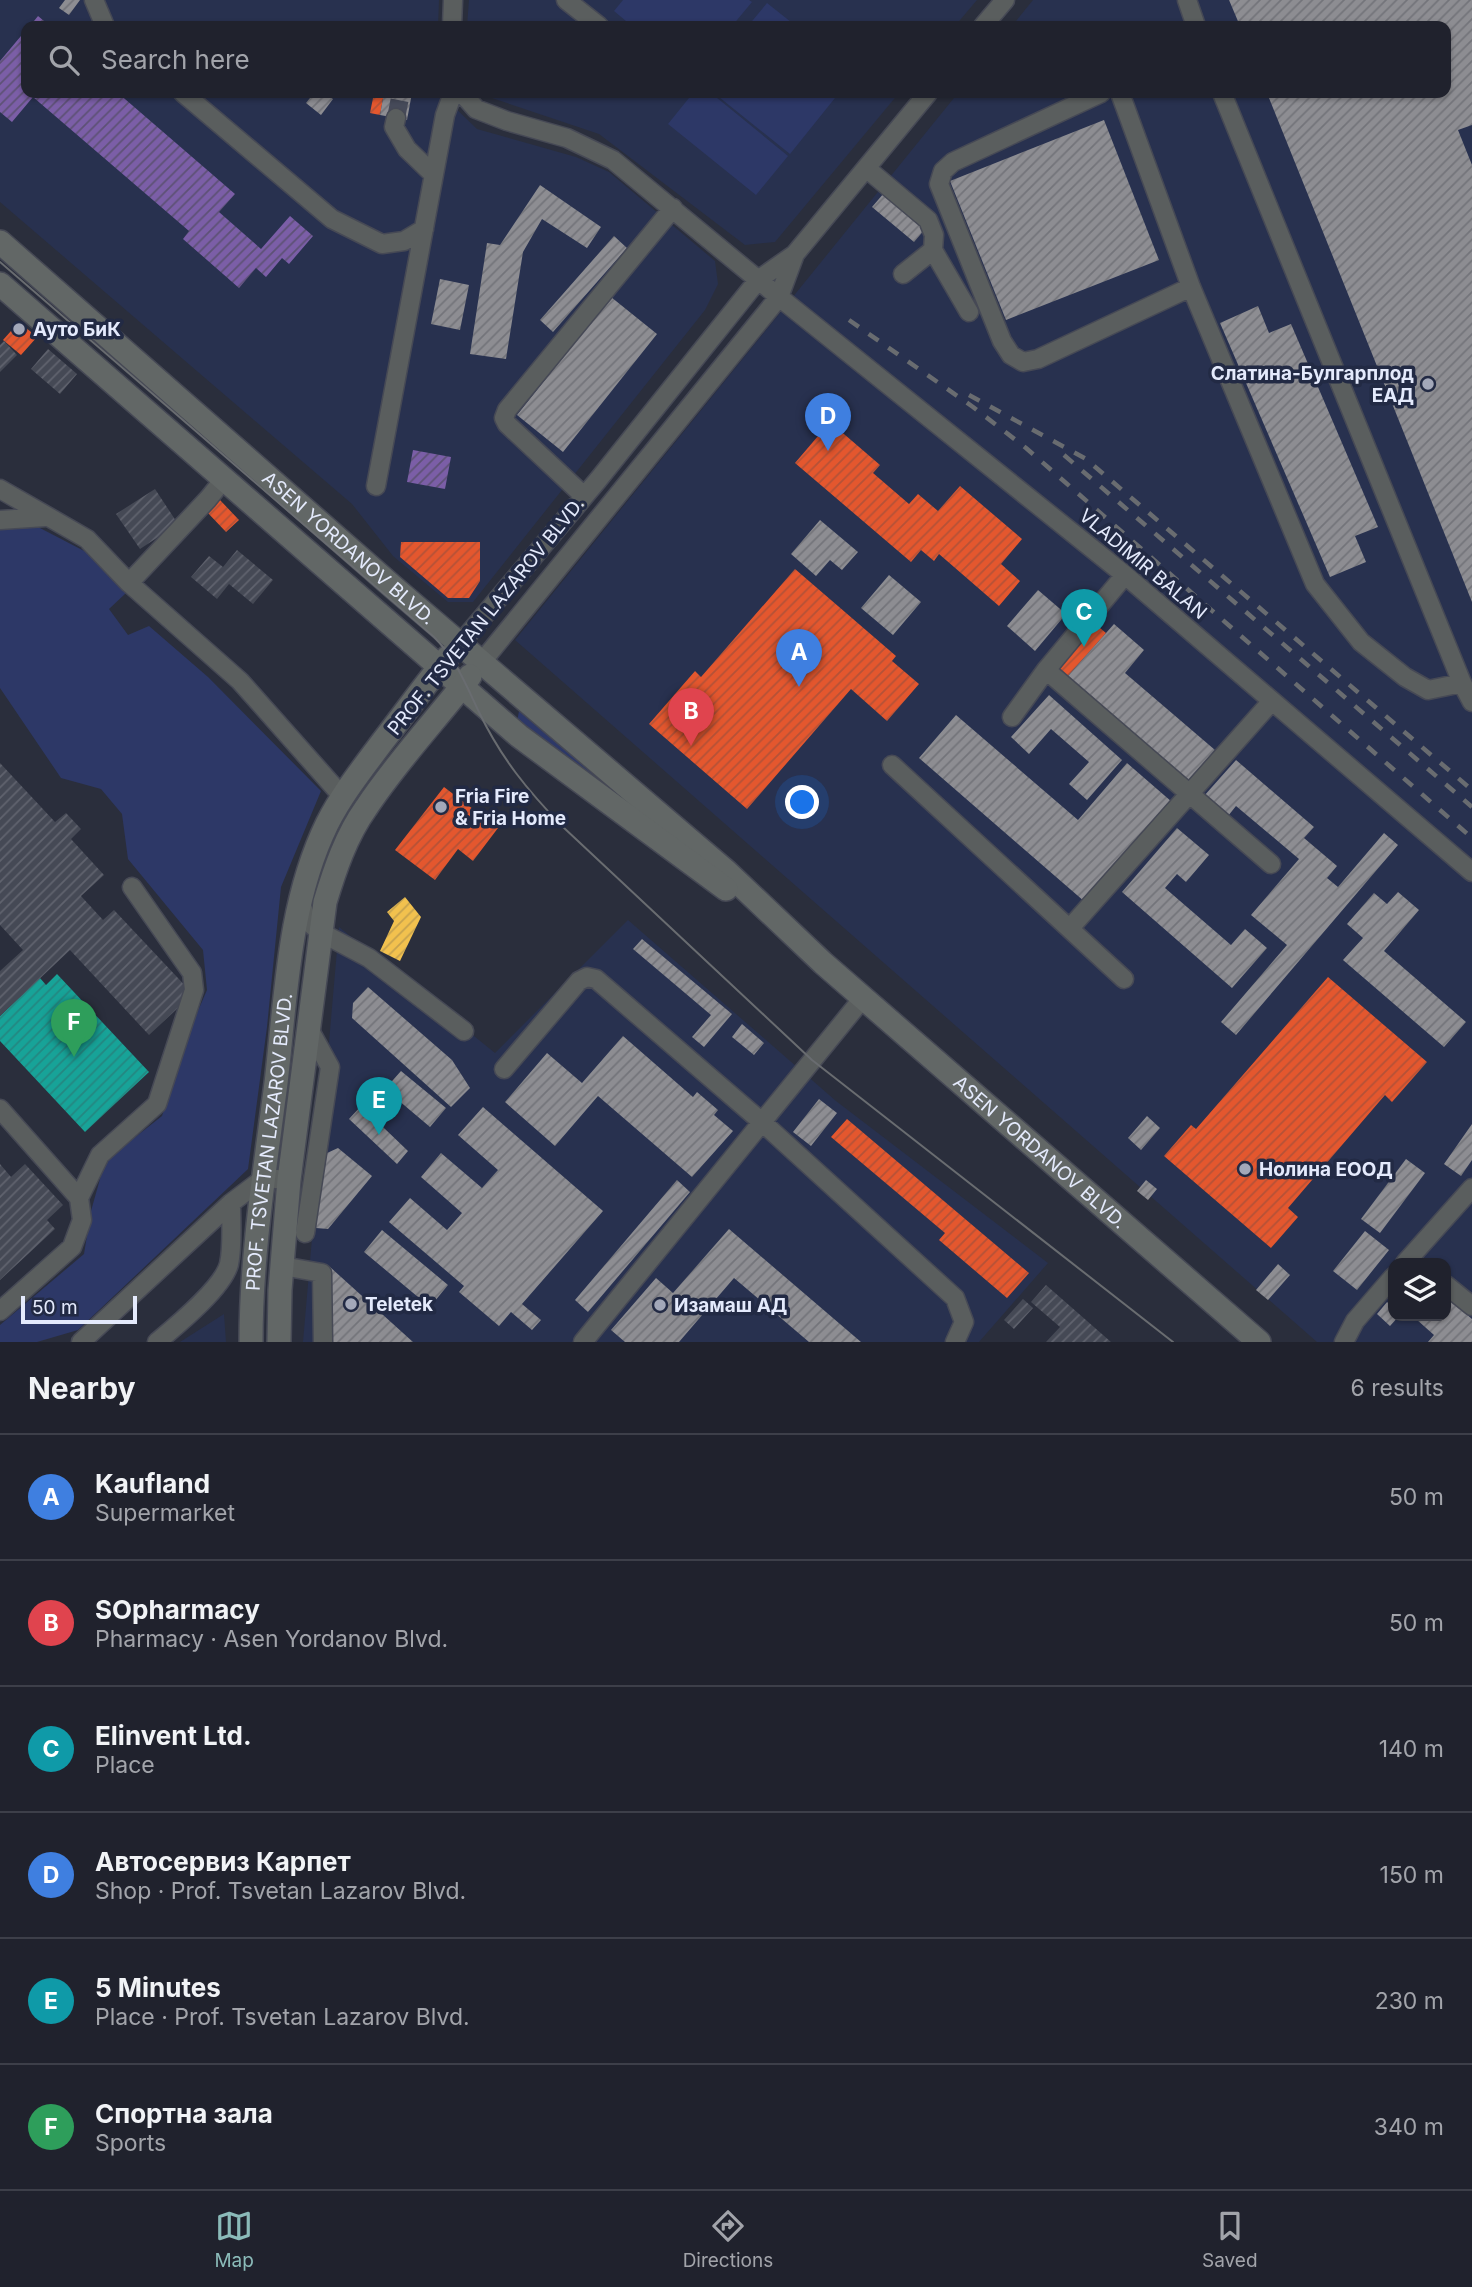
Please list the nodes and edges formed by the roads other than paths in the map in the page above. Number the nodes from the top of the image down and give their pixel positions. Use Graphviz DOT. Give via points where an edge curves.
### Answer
graph roads {
  1 [pos="94,0"];
  2 [pos="437,0"];
  3 [pos="566,0"];
  4 [pos="1005,0"];
  5 [pos="1187,0"];
  6 [pos="452,13"];
  7 [pos="103,21"];
  8 [pos="593,21"];
  9 [pos="987,21"];
  10 [pos="1194,21"];
  11 [pos="189,98"];
  12 [pos="451,98"];
  13 [pos="466,98"];
  14 [pos="924,98"];
  15 [pos="1090,98"];
  16 [pos="1122,98"];
  17 [pos="1225,98"];
  18 [pos="396,118"];
  19 [pos="866,168"];
  20 [pos="434,175"];
  21 [pos="673,208"];
  22 [pos="424,229"];
  23 [pos="0,242"];
  24 [pos="933,250"];
  25 [pos="795,254"];
  26 [pos="903,274"];
  27 [pos="758,280"];
  28 [pos="0,284"];
  29 [pos="1191,287"];
  30 [pos="779,297"];
  31 [pos="969,312"];
  32 [pos="224,479"];
  33 [pos="376,486"];
  34 [pos="0,489"];
  35 [pos="584,496"];
  36 [pos="46,517"];
  37 [pos="0,520"];
  38 [pos="1125,575"];
  39 [pos="129,583"];
  40 [pos="460,644"];
  41 [pos="481,663"];
  42 [pos="440,667"];
  43 [pos="1046,670"];
  44 [pos="1462,683"];
  45 [pos="462,686"];
  46 [pos="1272,701"];
  47 [pos="1472,702"];
  48 [pos="1012,718"];
  49 [pos="892,765"];
  50 [pos="1189,793"];
  51 [pos="342,796"];
  52 [pos="1271,864"];
  53 [pos="1472,872"];
  54 [pos="132,887"];
  55 [pos="301,903"];
  56 [pos="1070,928"];
  57 [pos="320,932"];
  58 [pos="823,963"];
  59 [pos="1124,979"];
  60 [pos="863,998"];
  61 [pos="308,1027"];
  62 [pos="464,1031"];
  63 [pos="504,1069"];
  64 [pos="0,1110"];
  65 [pos="763,1123"];
  66 [pos="264,1178"];
  67 [pos="289,1180"];
  68 [pos="1472,1188"];
  69 [pos="79,1198"];
  70 [pos="232,1203"];
  71 [pos="305,1233"];
  72 [pos="1414,1258"];
  73 [pos="282,1266"];
  74 [pos="1388,1283"];
  75 [pos="1451,1289"];
  76 [pos="1472,1306"];
  77 [pos="0,1311"];
  78 [pos="81,1342"];
  79 [pos="157,1342"];
  80 [pos="251,1342"];
  81 [pos="279,1342"];
  82 [pos="323,1342"];
  83 [pos="583,1342"];
  84 [pos="956,1342"];
  85 [pos="1259,1342"];
  86 [pos="1345,1342"];
  1 -- 7 [label="street"];
  2 -- 6 [label="street"];
  3 -- 8 [label="street"];
  4 -- 9 [label="street"];
  5 -- 10 [label="street"];
  11 -- 22 [label="street" via="332,219 382,244 404,241"];
  12 -- 20 [label="street"];
  13 -- 21 [label="street" via="476,109 566,138 613,160"];
  14 -- 19 [label="street"];
  15 -- 29 [label="street" via="953,162 943,171 939,184 1002,341 1011,355 1023,362 1038,359"];
  16 -- 29 [label="street"];
  17 -- 44 [label="street"];
  18 -- 20 [label="street" via="394,127 407,149"];
  19 -- 24 [label="street" via="928,220"];
  19 -- 25 [label="street"];
  20 -- 22 [label="street"];
  21 -- 27 [label="street"];
  21 -- 35 [label="street" via="504,418"];
  22 -- 33 [label="street"];
  23 -- 40 [label="main road, ASEN YORDANOV BLVD."];
  24 -- 26 [label="street"];
  24 -- 31 [label="street"];
  25 -- 27 [label="street, PROF. TSVETAN LAZAROV BLVD."];
  25 -- 30 [label="street, PROF. TSVETAN LAZAROV BLVD."];
  27 -- 30 [label="street, VLADIMIR BALAN"];
  27 -- 35 [label="street, PROF. TSVETAN LAZAROV BLVD."];
  28 -- 32 [label="main road, ASEN YORDANOV BLVD."];
  29 -- 44 [label="street" via="1315,584 1362,642 1405,677 1428,690"];
  30 -- 38 [label="street, VLADIMIR BALAN"];
  30 -- 41 [label="street, PROF. TSVETAN LAZAROV BLVD."];
  32 -- 39 [label="street"];
  32 -- 42 [label="main road, ASEN YORDANOV BLVD."];
  34 -- 36 [label="street"];
  35 -- 40 [label="street, PROF. TSVETAN LAZAROV BLVD."];
  36 -- 37 [label="street"];
  36 -- 39 [label="street" via="87,539"];
  38 -- 43 [label="street"];
  38 -- 46 [label="street, VLADIMIR BALAN"];
  39 -- 51 [label="street" via="240,681"];
  40 -- 41 [label="main road, ASEN YORDANOV BLVD."];
  40 -- 42 [label="main road, PROF. TSVETAN LAZAROV BLVD."];
  41 -- 45 [label="main road, PROF. TSVETAN LAZAROV BLVD."];
  41 -- 58 [label="main road, ASEN YORDANOV BLVD." via="727,872"];
  42 -- 45 [label="main road, ASEN YORDANOV BLVD."];
  42 -- 51 [label="main road, PROF. TSVETAN LAZAROV BLVD."];
  43 -- 48 [label="street"];
  43 -- 50 [label="street"];
  44 -- 47 [label="street"];
  45 -- 57 [label="main road, PROF. TSVETAN LAZAROV BLVD." via="360,817 335,870"];
  45 -- 58 [label="main road, ASEN YORDANOV BLVD." via="519,736"];
  46 -- 50 [label="street"];
  46 -- 53 [label="street, VLADIMIR BALAN"];
  49 -- 56 [label="street"];
  50 -- 52 [label="street"];
  50 -- 56 [label="street"];
  51 -- 55 [label="main road, PROF. TSVETAN LAZAROV BLVD." via="312,862"];
  54 -- 69 [label="street" via="192,972 194,990 157,1104 100,1155"];
  55 -- 57 [label="street" via="307,920"];
  55 -- 66 [label="main road, PROF. TSVETAN LAZAROV BLVD."];
  56 -- 59 [label="street"];
  57 -- 61 [label="main road, PROF. TSVETAN LAZAROV BLVD."];
  57 -- 62 [label="street" via="369,958"];
  58 -- 60 [label="main road, ASEN YORDANOV BLVD."];
  60 -- 65 [label="street"];
  60 -- 85 [label="main road, ASEN YORDANOV BLVD."];
  61 -- 67 [label="main road, PROF. TSVETAN LAZAROV BLVD."];
  61 -- 71 [label="street" via="330,1068"];
  63 -- 65 [label="street" via="579,981 592,977"];
  64 -- 69 [label="street"];
  65 -- 83 [label="street"];
  65 -- 84 [label="street" via="955,1298 964,1322"];
  66 -- 67 [label="street"];
  66 -- 70 [label="street"];
  66 -- 80 [label="main road, PROF. TSVETAN LAZAROV BLVD." via="251,1288"];
  67 -- 73 [label="main road, PROF. TSVETAN LAZAROV BLVD."];
  68 -- 72 [label="street"];
  69 -- 77 [label="street" via="82,1220 72,1247"];
  70 -- 78 [label="street"];
  70 -- 79 [label="street" via="229,1266 198,1305"];
  73 -- 81 [label="main road, PROF. TSVETAN LAZAROV BLVD."];
  73 -- 82 [label="street" via="322,1273"];
  74 -- 86 [label="street"];
  75 -- 76 [label="street"];
}
